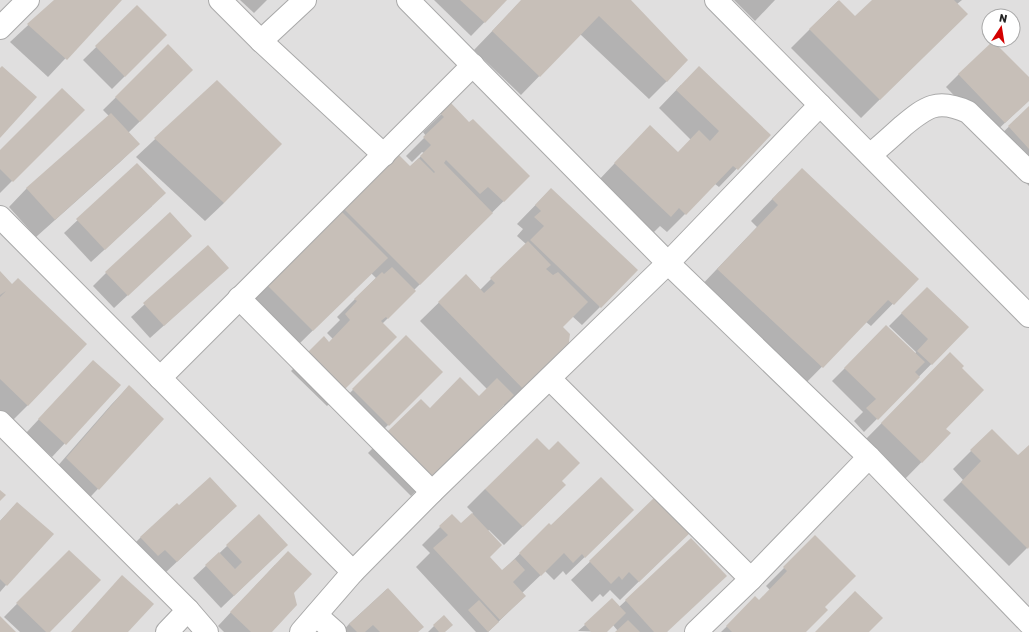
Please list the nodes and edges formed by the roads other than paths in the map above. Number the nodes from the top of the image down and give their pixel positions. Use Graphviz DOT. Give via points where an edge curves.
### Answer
graph roads {
  1 [pos="28,0"];
  2 [pos="220,0"];
  3 [pos="305,0"];
  4 [pos="408,0"];
  5 [pos="716,0"];
  6 [pos="0,28"];
  7 [pos="262,41"];
  8 [pos="473,65"];
  9 [pos="820,105"];
  10 [pos="384,155"];
  11 [pos="870,155"];
  12 [pos="1029,172"];
  13 [pos="0,217"];
  14 [pos="668,263"];
  15 [pos="239,298"];
  16 [pos="1025,305"];
  17 [pos="160,378"];
  18 [pos="550,379"];
  19 [pos="0,422"];
  20 [pos="869,457"];
  21 [pos="432,492"];
  22 [pos="352,572"];
  23 [pos="751,579"];
  24 [pos="188,610"];
  25 [pos="316,615"];
  26 [pos="1029,623"];
  27 [pos="167,632"];
  28 [pos="207,632"];
  29 [pos="301,632"];
  30 [pos="335,632"];
  31 [pos="696,632"];
  1 -- 6 [label="street"];
  2 -- 7 [label="street"];
  3 -- 7 [label="street"];
  4 -- 8 [label="street"];
  5 -- 9 [label="street"];
  7 -- 10 [label="street"];
  8 -- 10 [label="street"];
  8 -- 14 [label="street"];
  9 -- 11 [label="street"];
  9 -- 14 [label="street"];
  10 -- 15 [label="street"];
  11 -- 12 [label="street" via="922,111 944,104 968,112"];
  11 -- 16 [label="street"];
  13 -- 17 [label="street"];
  14 -- 18 [label="street"];
  14 -- 20 [label="street"];
  15 -- 17 [label="street"];
  15 -- 21 [label="street"];
  17 -- 22 [label="street"];
  18 -- 21 [label="street"];
  18 -- 23 [label="street"];
  19 -- 24 [label="street"];
  20 -- 23 [label="street"];
  20 -- 26 [label="street"];
  21 -- 22 [label="street"];
  22 -- 25 [label="street"];
  23 -- 31 [label="street"];
  24 -- 27 [label="street"];
  24 -- 28 [label="street"];
  25 -- 29 [label="street"];
  25 -- 30 [label="street"];
}
